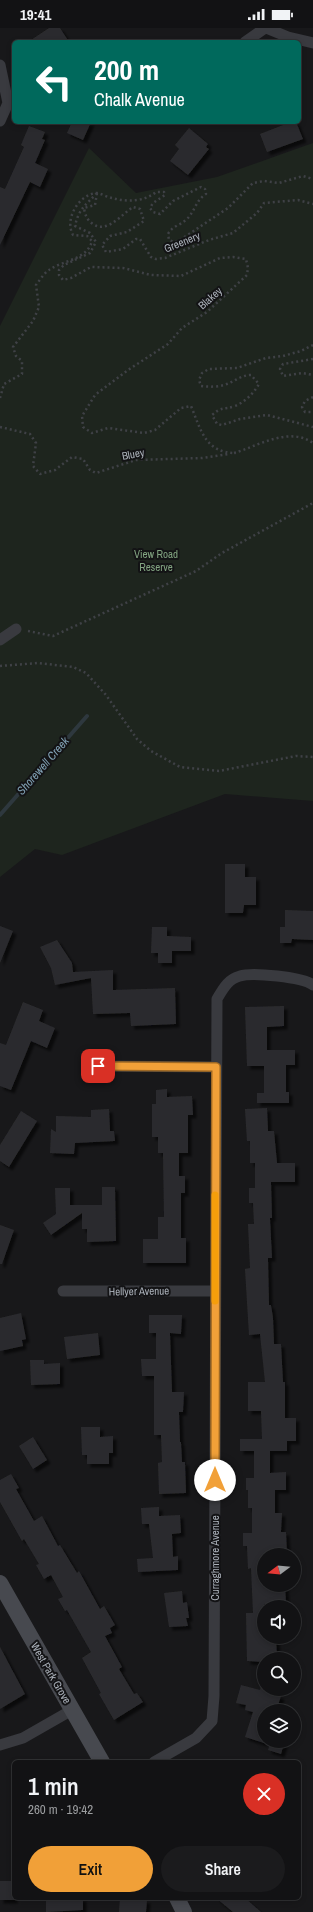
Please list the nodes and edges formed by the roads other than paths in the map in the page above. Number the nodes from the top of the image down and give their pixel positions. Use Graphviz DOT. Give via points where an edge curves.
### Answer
graph roads {
  1 [pos="265,28"];
  2 [pos="249,40"];
  3 [pos="300,40"];
  4 [pos="301,40"];
  5 [pos="313,43"];
  6 [pos="1,66"];
  7 [pos="0,121"];
  8 [pos="16,629"];
  9 [pos="0,640"];
  10 [pos="313,985"];
  11 [pos="98,1066"];
  12 [pos="216,1067"];
  13 [pos="215,1291"];
  14 [pos="63,1292"];
  15 [pos="0,1583"];
  16 [pos="72,1710"];
  17 [pos="1,1744"];
  18 [pos="101,1760"];
  19 [pos="158,1760"];
  20 [pos="178,1900"];
  21 [pos="184,1912"];
  1 -- 2 [label="street"];
  1 -- 3 [label="street"];
  4 -- 5 [label="street"];
  6 -- 7 [label="street" via="8,103"];
  8 -- 9 [label="street"];
  10 -- 12 [label="street, Curraghmore Avenue" via="308,981 278,976 240,976 226,984 217,999"];
  11 -- 12 [label="street"];
  12 -- 13 [label="street, Curraghmore Avenue"];
  13 -- 14 [label="street, Hellyer Avenue"];
  13 -- 19 [label="street, Curraghmore Avenue" via="212,1721 196,1738"];
  15 -- 16 [label="main road, West Park Grove"];
  16 -- 17 [label="street" via="23,1738"];
  16 -- 18 [label="main road, West Park Grove"];
  20 -- 21 [label="main road"];
}
